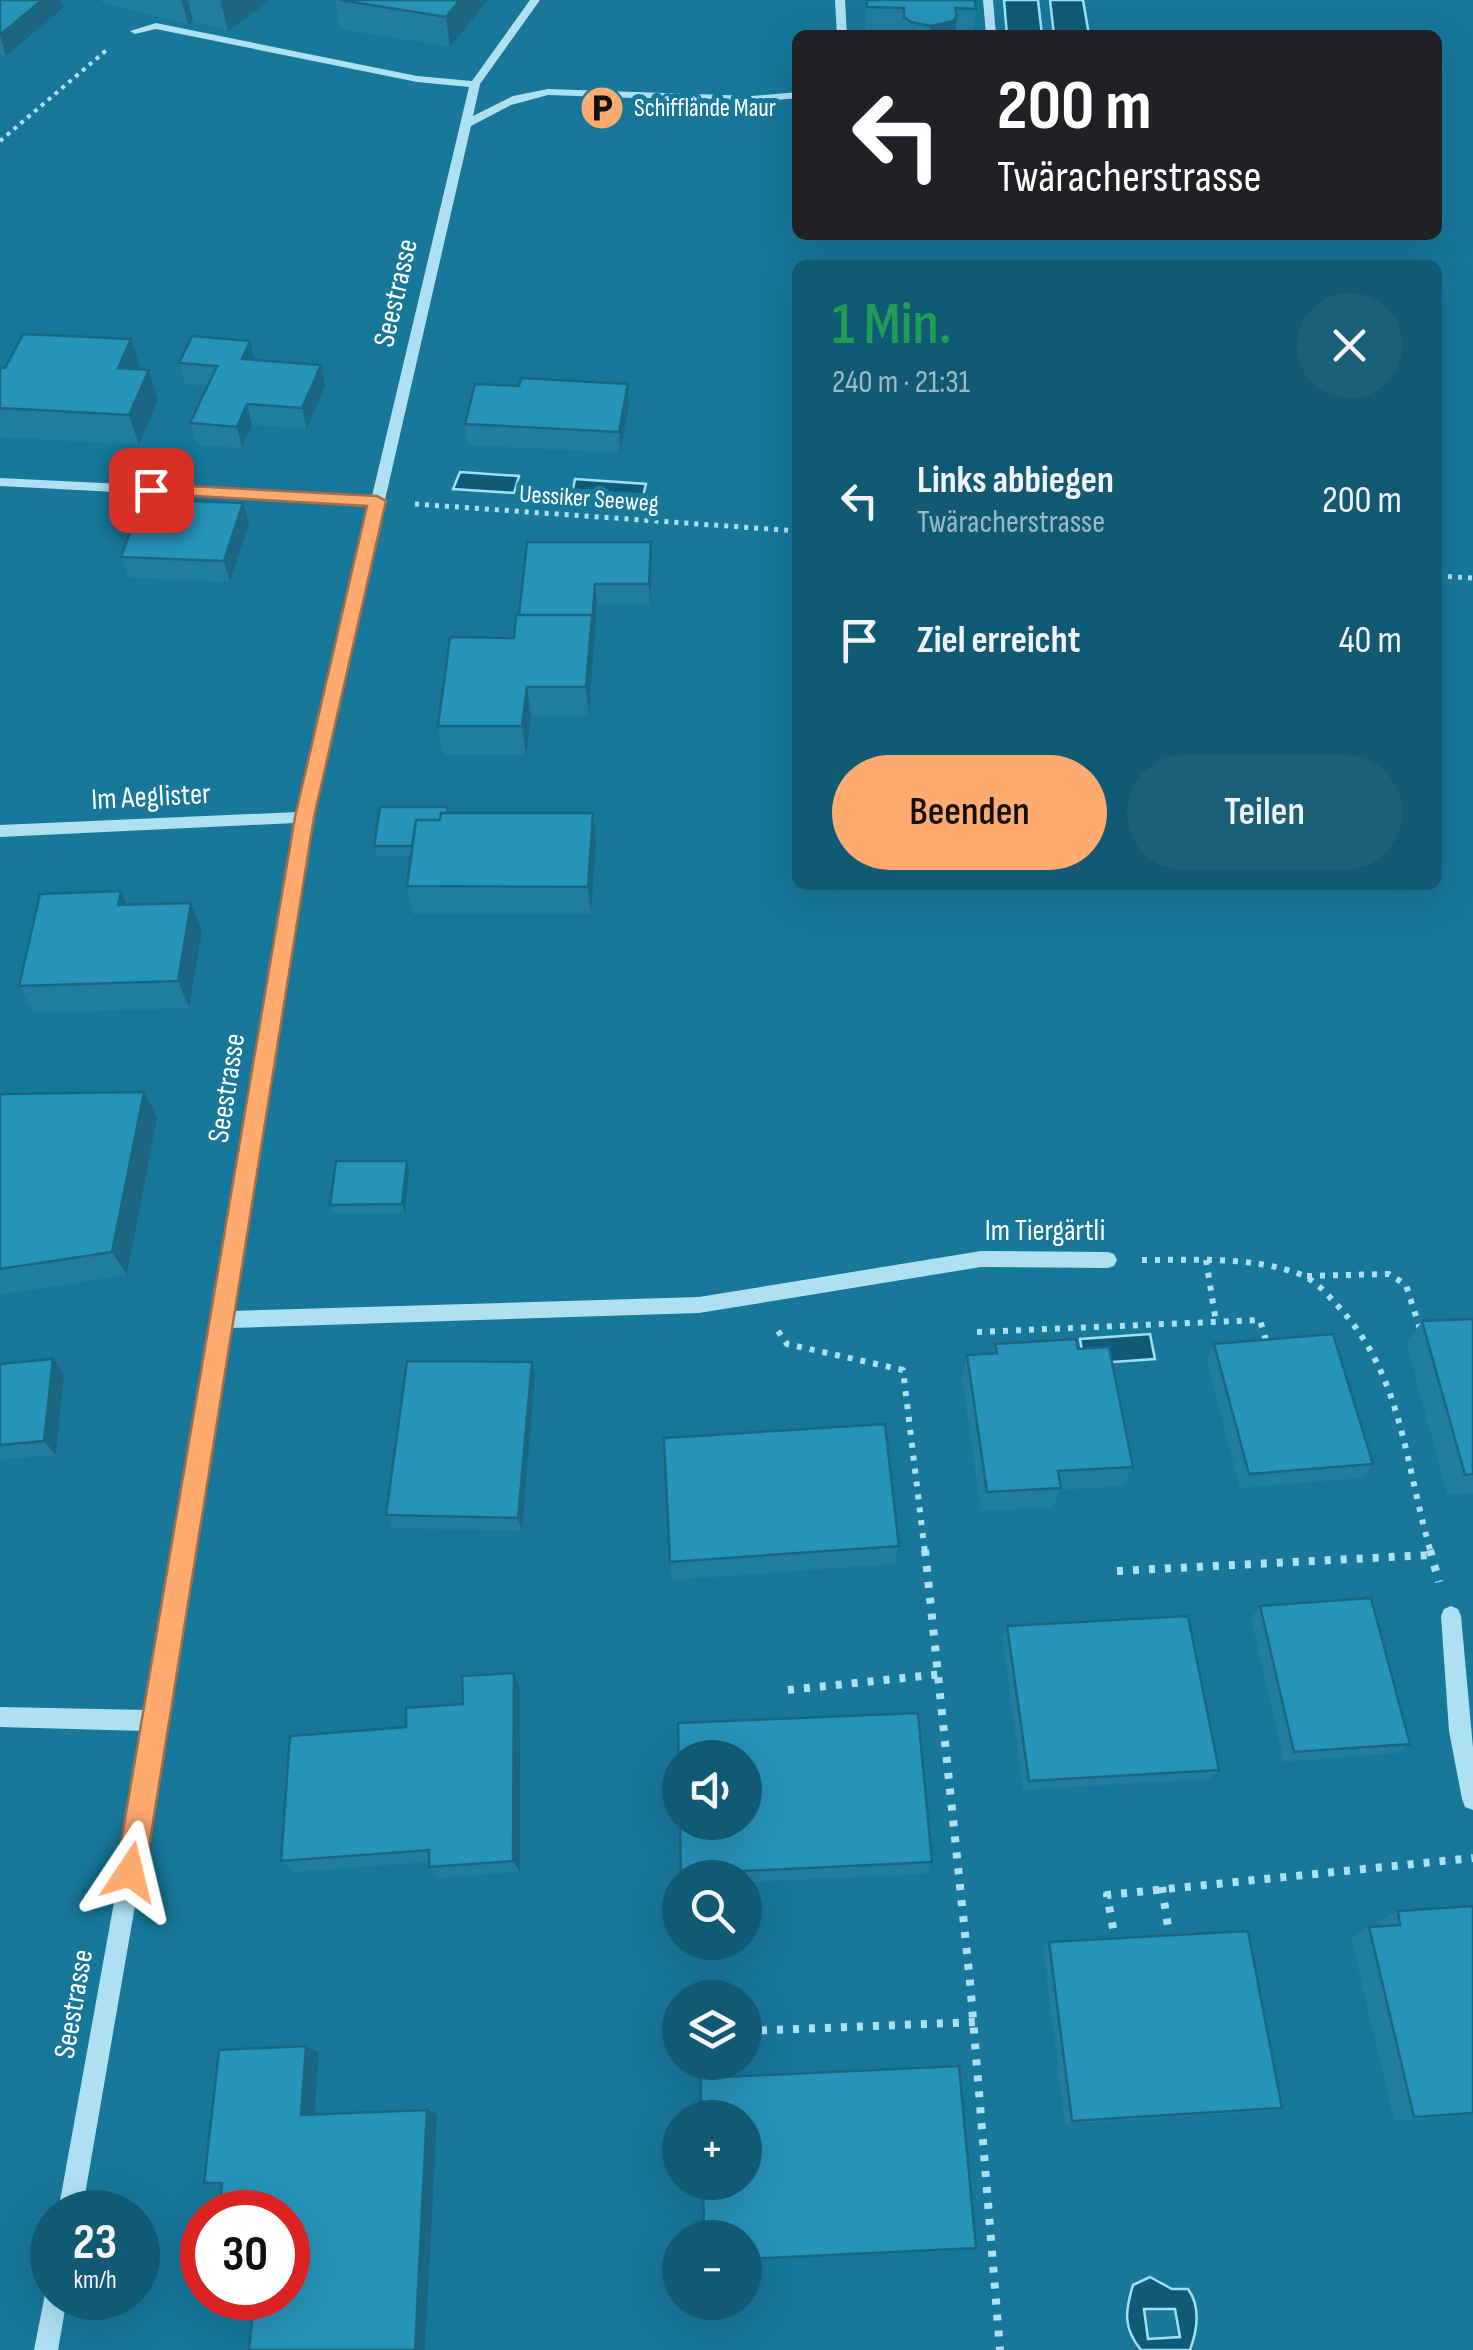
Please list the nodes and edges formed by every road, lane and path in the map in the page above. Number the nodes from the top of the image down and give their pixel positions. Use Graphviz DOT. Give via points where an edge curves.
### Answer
graph roads {
  1 [pos="536,0"];
  2 [pos="840,0"];
  3 [pos="988,0"];
  4 [pos="842,30"];
  5 [pos="991,30"];
  6 [pos="135,31"];
  7 [pos="476,84"];
  8 [pos="792,96"];
  9 [pos="469,123"];
  10 [pos="0,141"];
  11 [pos="0,482"];
  12 [pos="377,501"];
  13 [pos="792,531"];
  14 [pos="1442,576"];
  15 [pos="1473,578"];
  16 [pos="304,817"];
  17 [pos="0,832"];
  18 [pos="1108,1260"];
  19 [pos="1206,1260"];
  20 [pos="1306,1276"];
  21 [pos="754,1298"];
  22 [pos="222,1320"];
  23 [pos="1216,1322"];
  24 [pos="977,1332"];
  25 [pos="1421,1332"];
  26 [pos="1267,1344"];
  27 [pos="1430,1555"];
  28 [pos="1117,1571"];
  29 [pos="1450,1616"];
  30 [pos="942,1674"];
  31 [pos="788,1690"];
  32 [pos="0,1716"];
  33 [pos="157,1722"];
  34 [pos="1473,1800"];
  35 [pos="1473,1858"];
  36 [pos="1162,1886"];
  37 [pos="1170,1940"];
  38 [pos="1116,1944"];
  39 [pos="976,2022"];
  40 [pos="762,2030"];
  41 [pos="74,2190"];
  42 [pos="51,2320"];
  43 [pos="46,2350"];
  44 [pos="1000,2350"];
  1 -- 7 [label="street, Seestrasse"];
  2 -- 4 [label="street"];
  3 -- 5 [label="street"];
  6 -- 7 [label="street" via="156,26"];
  6 -- 10 [label="path"];
  7 -- 9 [label="street, Seestrasse"];
  8 -- 9 [label="street" via="548,92 497,105"];
  9 -- 12 [label="street, Seestrasse"];
  11 -- 12 [label="street"];
  12 -- 13 [label="path, Uessiker Seeweg"];
  12 -- 16 [label="street, Seestrasse"];
  14 -- 15 [label="path"];
  16 -- 17 [label="street, Im Aeglister"];
  16 -- 22 [label="street, Seestrasse"];
  18 -- 19 [label="path, Im Tiergärtli"];
  18 -- 21 [label="street, Im Tiergärtli" via="981,1260"];
  19 -- 20 [label="path, Im Tiergärtli"];
  19 -- 23 [label="path"];
  20 -- 25 [label="path, Im Tiergärtli" via="1389,1274 1406,1286"];
  20 -- 27 [label="path" via="1349,1314 1376,1357 1407,1437"];
  21 -- 22 [label="street, Im Tiergärtli"];
  21 -- 30 [label="path" via="787,1344 903,1370"];
  22 -- 33 [label="street, Seestrasse"];
  23 -- 24 [label="path"];
  23 -- 26 [label="path" via="1260,1320"];
  27 -- 28 [label="path"];
  27 -- 29 [label="path"];
  29 -- 34 [label="street"];
  30 -- 31 [label="path"];
  30 -- 39 [label="path"];
  32 -- 33 [label="street"];
  33 -- 41 [label="street, Seestrasse"];
  35 -- 36 [label="path"];
  36 -- 37 [label="path"];
  36 -- 38 [label="path" via="1107,1895"];
  39 -- 40 [label="path"];
  39 -- 44 [label="path"];
  42 -- 43 [label="street"];
}
